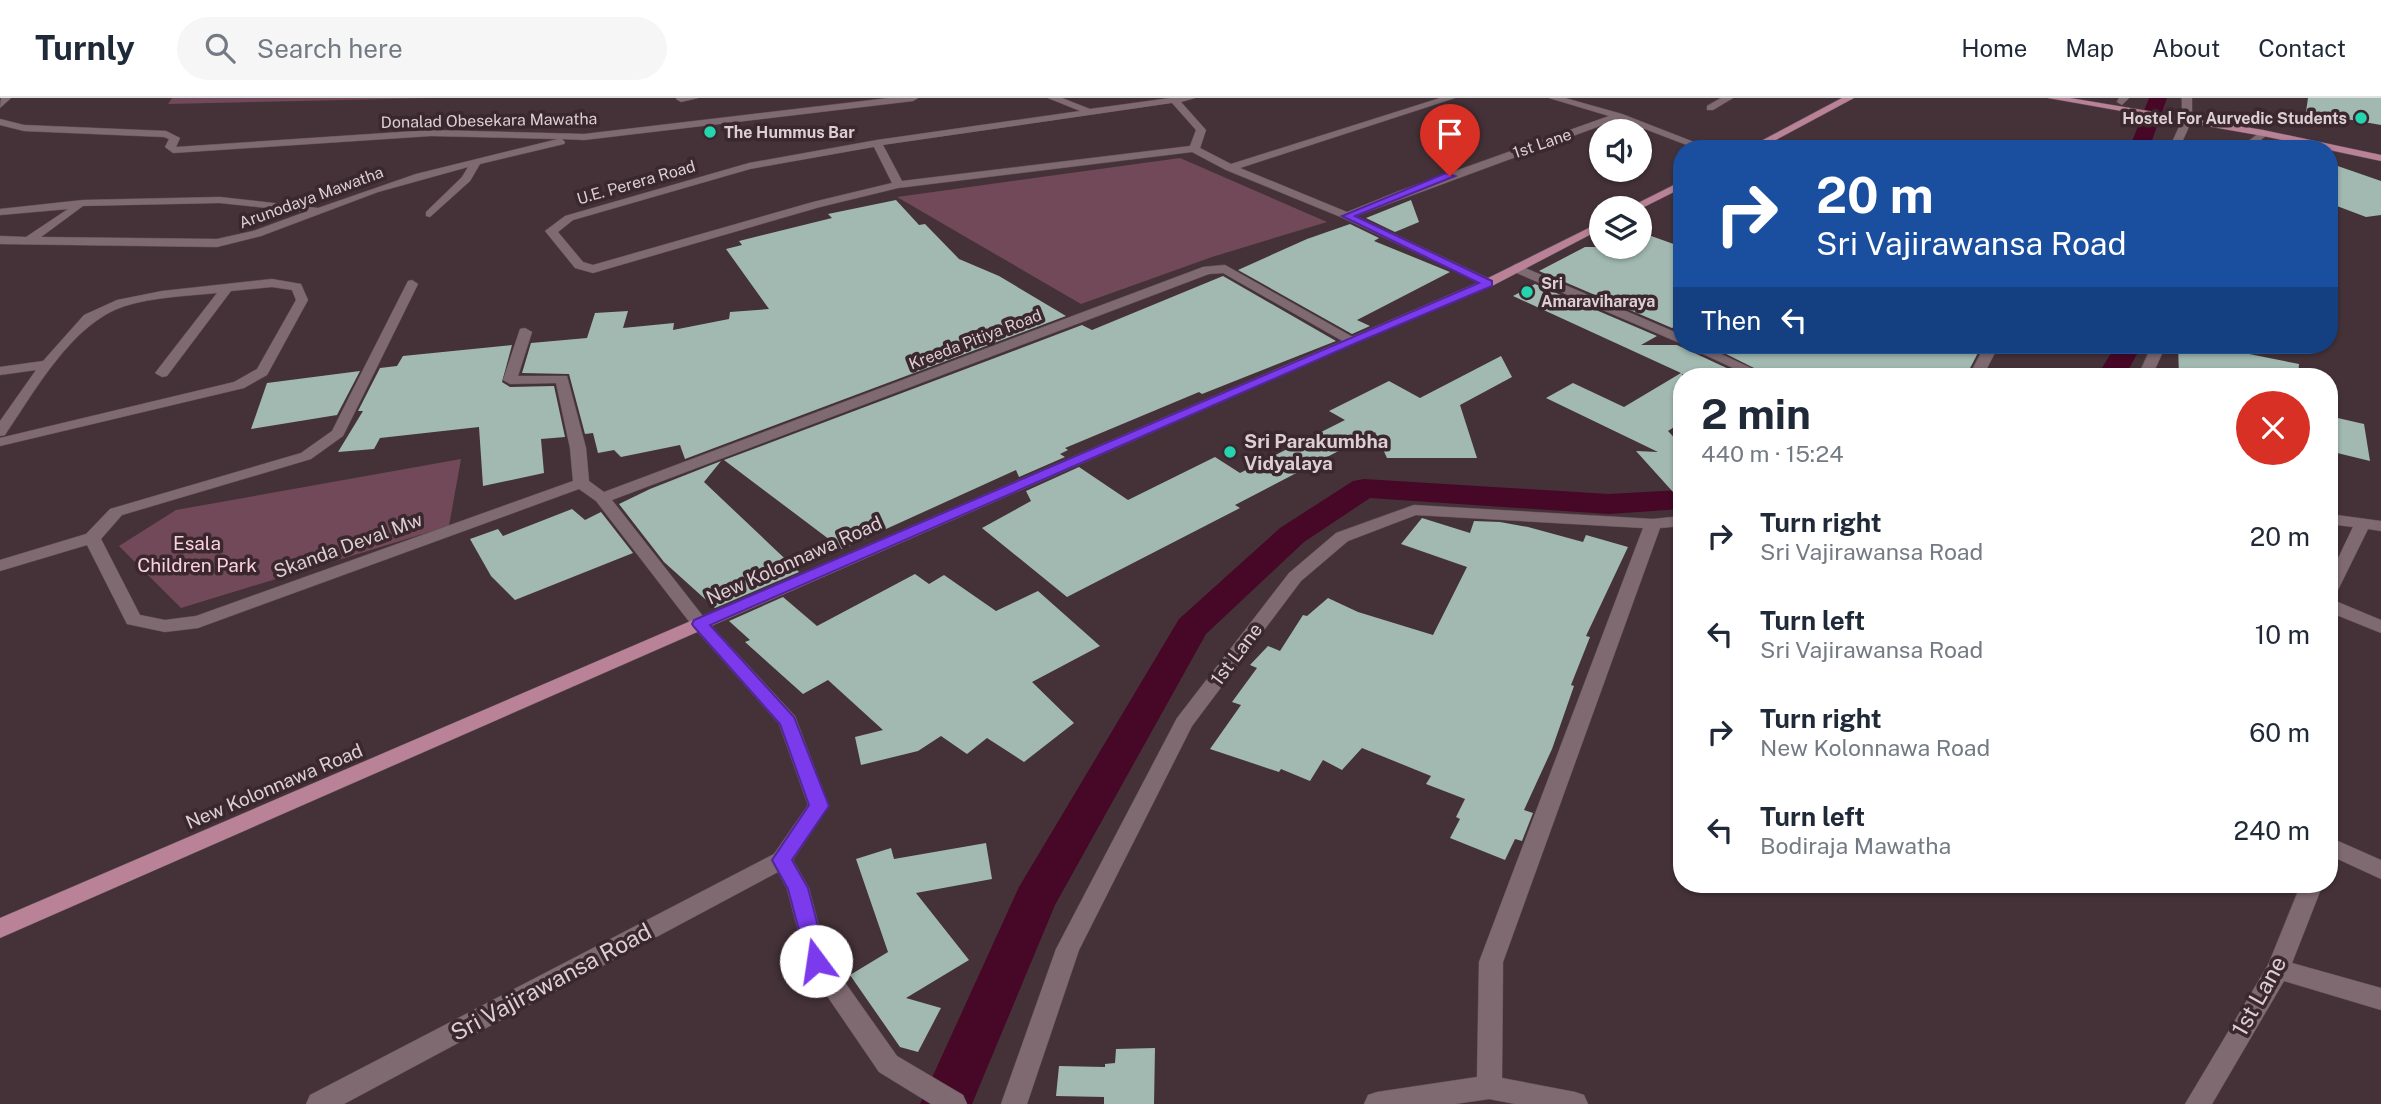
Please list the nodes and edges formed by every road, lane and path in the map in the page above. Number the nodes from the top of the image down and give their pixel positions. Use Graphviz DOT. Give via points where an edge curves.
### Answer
graph roads {
  1 [pos="6,98"];
  2 [pos="693,98"];
  3 [pos="914,98"];
  4 [pos="1053,98"];
  5 [pos="1190,98"];
  6 [pos="1450,98"];
  7 [pos="1554,98"];
  8 [pos="1728,98"];
  9 [pos="1849,98"];
  10 [pos="2055,98"];
  11 [pos="2097,98"];
  12 [pos="2187,98"];
  13 [pos="681,99"];
  14 [pos="1175,101"];
  15 [pos="2126,103"];
  16 [pos="0,105"];
  17 [pos="1710,108"];
  18 [pos="1090,111"];
  19 [pos="1619,116"];
  20 [pos="2188,116"];
  21 [pos="0,122"];
  22 [pos="2263,133"];
  23 [pos="584,137"];
  24 [pos="1683,140"];
  25 [pos="1768,140"];
  26 [pos="2178,140"];
  27 [pos="2254,140"];
  28 [pos="2296,140"];
  29 [pos="2324,140"];
  30 [pos="2338,142"];
  31 [pos="877,143"];
  32 [pos="1194,149"];
  33 [pos="2338,149"];
  34 [pos="2381,150"];
  35 [pos="2381,158"];
  36 [pos="476,162"];
  37 [pos="1230,169"];
  38 [pos="898,185"];
  39 [pos="1673,188"];
  40 [pos="1652,199"];
  41 [pos="83,203"];
  42 [pos="322,211"];
  43 [pos="0,212"];
  44 [pos="430,214"];
  45 [pos="1347,216"];
  46 [pos="1589,231"];
  47 [pos="0,240"];
  48 [pos="29,240"];
  49 [pos="1516,268"];
  50 [pos="1488,283"];
  51 [pos="412,284"];
  52 [pos="228,288"];
  53 [pos="525,332"];
  54 [pos="1673,333"];
  55 [pos="1351,340"];
  56 [pos="1712,354"];
  57 [pos="47,364"];
  58 [pos="1744,368"];
  59 [pos="0,371"];
  60 [pos="162,373"];
  61 [pos="0,432"];
  62 [pos="0,442"];
  63 [pos="581,483"];
  64 [pos="602,498"];
  65 [pos="2338,521"];
  66 [pos="1673,522"];
  67 [pos="1653,524"];
  68 [pos="2362,525"];
  69 [pos="2381,526"];
  70 [pos="92,538"];
  71 [pos="0,566"];
  72 [pos="2338,577"];
  73 [pos="2338,609"];
  74 [pos="700,624"];
  75 [pos="2381,627"];
  76 [pos="2338,849"];
  77 [pos="782,860"];
  78 [pos="2381,870"];
  79 [pos="2308,893"];
  80 [pos="0,928"];
  81 [pos="2278,969"];
  82 [pos="2381,999"];
  83 [pos="1489,1087"];
  84 [pos="319,1104"];
  85 [pos="954,1104"];
  86 [pos="1014,1104"];
  87 [pos="1377,1104"];
  88 [pos="1574,1104"];
  89 [pos="2198,1104"];
  1 -- 16 [label="street"];
  2 -- 13 [label="street"];
  3 -- 23 [label="street, Donalad Obesekara Mawatha"];
  4 -- 18 [label="street"];
  5 -- 14 [label="street, U.E. Perera Road"];
  6 -- 37 [label="street"];
  7 -- 19 [label="street"];
  8 -- 17 [label="street"];
  9 -- 25 [label="main road"];
  10 -- 15 [label="main road"];
  11 -- 15 [label="main road"];
  12 -- 20 [label="street"];
  14 -- 18 [label="street, U.E. Perera Road"];
  14 -- 32 [label="street" via="1200,130"];
  15 -- 20 [label="main road"];
  18 -- 31 [label="street, U.E. Perera Road"];
  19 -- 24 [label="street"];
  19 -- 45 [label="street, 1st Lane"];
  20 -- 22 [label="main road"];
  20 -- 26 [label="street"];
  20 -- 29 [label="main road"];
  21 -- 23 [label="street, Donalad Obesekara Mawatha" via="24,128 166,134 175,138 173,150 431,133"];
  22 -- 27 [label="street"];
  22 -- 28 [label="main road"];
  23 -- 36 [label="street, Arunodaya Mawatha"];
  30 -- 34 [label="main road"];
  31 -- 38 [label="street"];
  31 -- 38 [label="street, U.E. Perera Road" via="749,166 569,218 551,231 579,265 593,269"];
  32 -- 37 [label="street"];
  32 -- 38 [label="street, U.E. Perera Road"];
  33 -- 35 [label="main road"];
  36 -- 42 [label="street, Arunodaya Mawatha" via="372,191"];
  36 -- 44 [label="street" via="466,179"];
  37 -- 45 [label="street"];
  39 -- 40 [label="main road"];
  41 -- 42 [label="street" via="220,200"];
  41 -- 43 [label="street"];
  41 -- 48 [label="street"];
  42 -- 48 [label="street, Arunodaya Mawatha" via="217,243"];
  45 -- 50 [label="street"];
  46 -- 49 [label="main road, New Kolonnawa Road"];
  47 -- 48 [label="street, Arunodaya Mawatha"];
  49 -- 50 [label="main road, New Kolonnawa Road"];
  49 -- 54 [label="street"];
  50 -- 55 [label="main road, New Kolonnawa Road"];
  51 -- 70 [label="street" via="338,433 306,456 116,512"];
  52 -- 57 [label="street" via="121,303 89,318"];
  52 -- 60 [label="street"];
  52 -- 62 [label="street" via="272,284 297,288 302,300 262,372 239,385"];
  53 -- 63 [label="street" via="510,380 562,379"];
  55 -- 64 [label="street, Kreeda Pitiya Road" via="1225,269 1207,270"];
  55 -- 74 [label="main road, New Kolonnawa Road"];
  56 -- 58 [label="street"];
  57 -- 59 [label="street"];
  57 -- 61 [label="street"];
  63 -- 64 [label="street"];
  63 -- 70 [label="street, Skanda Deval Mw" via="198,622 165,626 133,620"];
  64 -- 74 [label="street"];
  65 -- 68 [label="street"];
  66 -- 67 [label="street, 1st Lane"];
  67 -- 83 [label="street" via="1491,962"];
  67 -- 86 [label="street, 1st Lane" via="1414,510 1342,537 1295,576 1184,723 1068,949"];
  68 -- 69 [label="street"];
  68 -- 72 [label="street"];
  70 -- 71 [label="street"];
  73 -- 75 [label="street"];
  74 -- 77 [label="street, Sri Vajirawansa Road" via="788,721 819,806"];
  74 -- 80 [label="main road, New Kolonnawa Road"];
  76 -- 78 [label="street"];
  77 -- 84 [label="street, Sri Vajirawansa Road"];
  77 -- 85 [label="street" via="798,888 816,961 888,1064"];
  79 -- 81 [label="street, 1st Lane"];
  81 -- 82 [label="street"];
  81 -- 89 [label="street, 1st Lane"];
  83 -- 87 [label="street"];
  83 -- 88 [label="street"];
}
